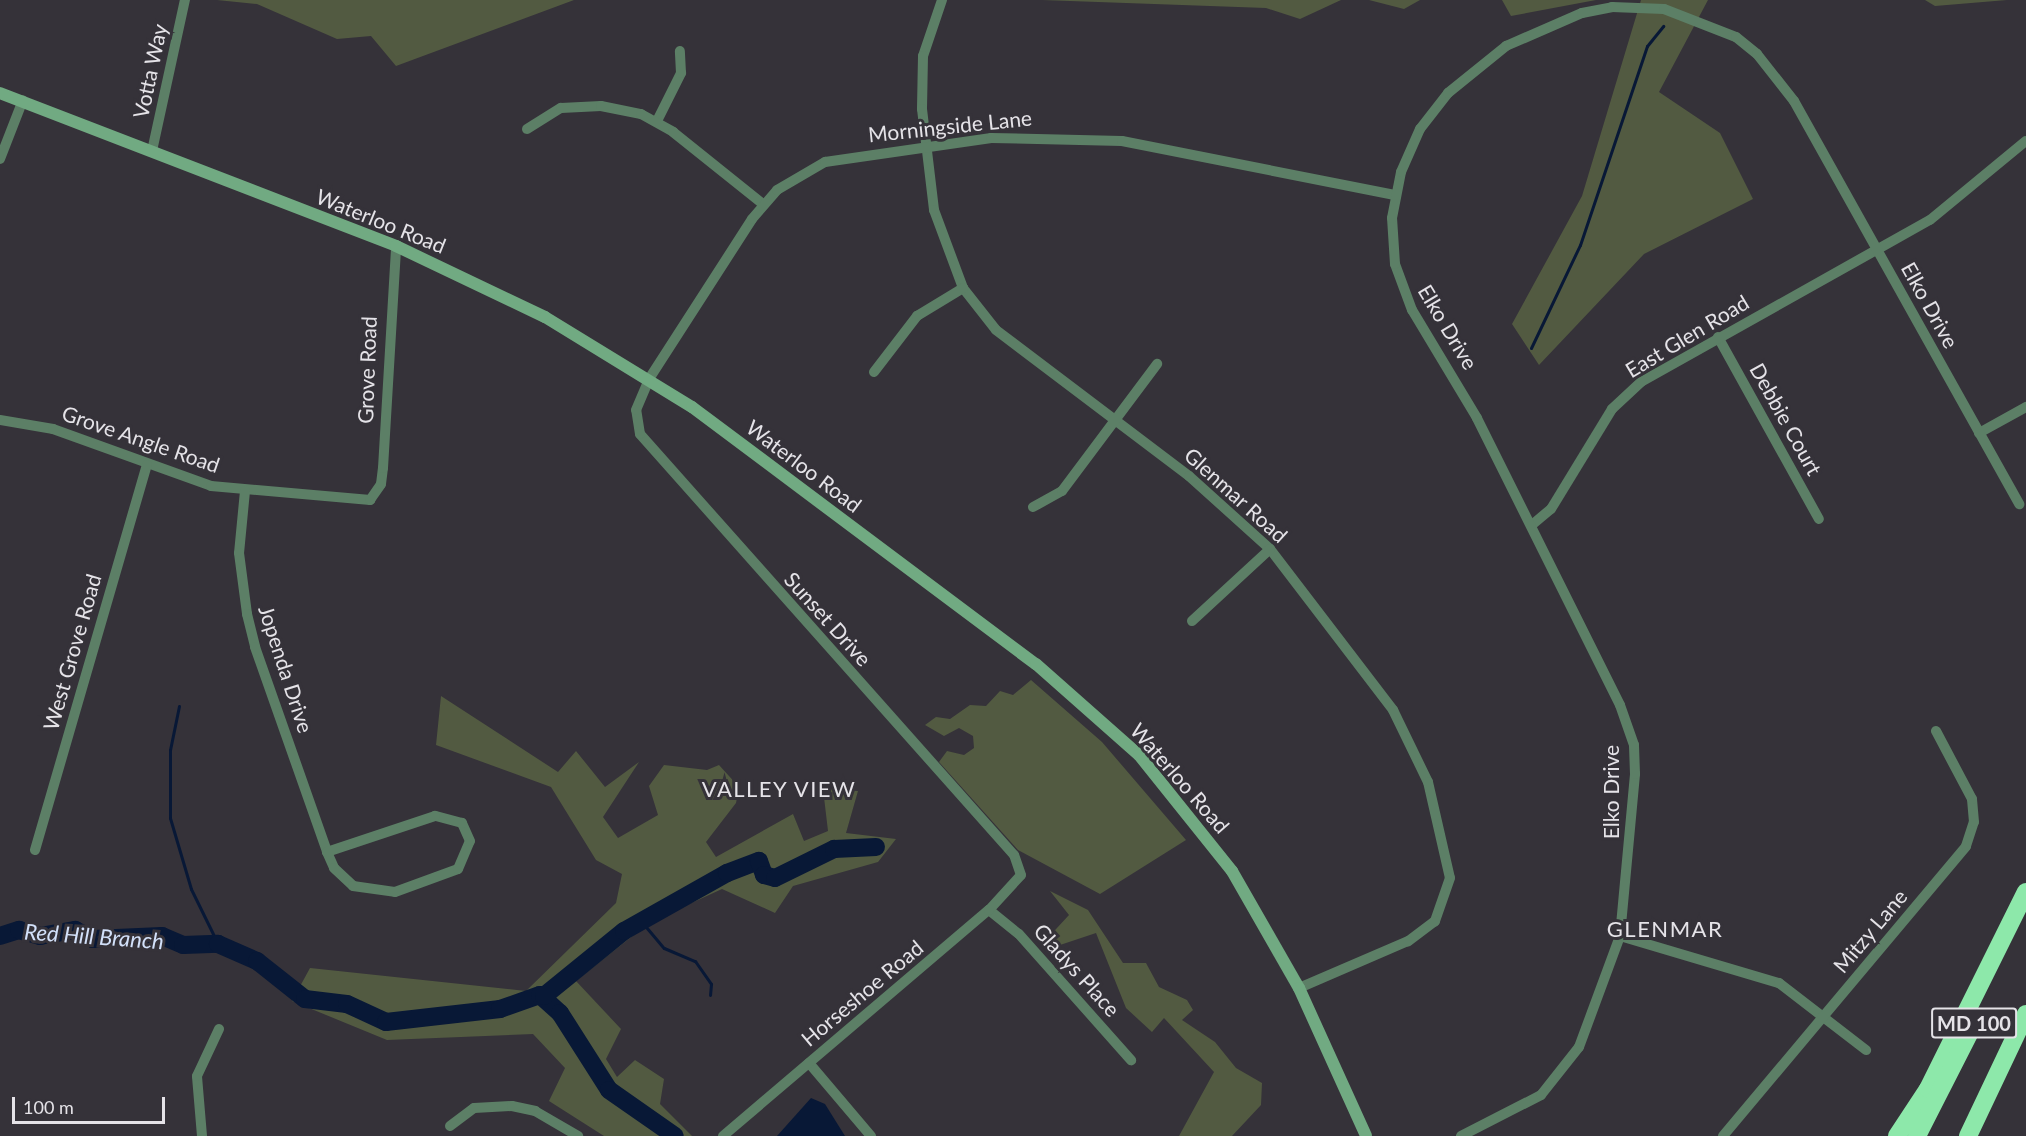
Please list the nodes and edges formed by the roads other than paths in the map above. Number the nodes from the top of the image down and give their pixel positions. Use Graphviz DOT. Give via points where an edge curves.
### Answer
graph roads {
  1 [pos="185,0"];
  2 [pos="942,0"];
  3 [pos="680,51"];
  4 [pos="0,93"];
  5 [pos="22,100"];
  6 [pos="657,121"];
  7 [pos="527,129"];
  8 [pos="2026,141"];
  9 [pos="926,146"];
  10 [pos="152,151"];
  11 [pos="0,159"];
  12 [pos="1395,195"];
  13 [pos="762,204"];
  14 [pos="396,246"];
  15 [pos="1878,250"];
  16 [pos="963,288"];
  17 [pos="1718,337"];
  18 [pos="1157,364"];
  19 [pos="874,372"];
  20 [pos="649,379"];
  21 [pos="2026,407"];
  22 [pos="0,420"];
  23 [pos="1115,420"];
  24 [pos="1979,433"];
  25 [pos="147,465"];
  26 [pos="244,491"];
  27 [pos="376,495"];
  28 [pos="2019,504"];
  29 [pos="1033,507"];
  30 [pos="1819,519"];
  31 [pos="1533,524"];
  32 [pos="1270,549"];
  33 [pos="1192,621"];
  34 [pos="1936,731"];
  35 [pos="35,850"];
  36 [pos="327,852"];
  37 [pos="1021,875"];
  38 [pos="2026,892"];
  39 [pos="2026,906"];
  40 [pos="989,910"];
  41 [pos="1620,936"];
  42 [pos="1299,988"];
  43 [pos="2026,1014"];
  44 [pos="1826,1015"];
  45 [pos="219,1029"];
  46 [pos="1866,1050"];
  47 [pos="1131,1060"];
  48 [pos="809,1063"];
  49 [pos="450,1126"];
  50 [pos="202,1136"];
  51 [pos="578,1136"];
  52 [pos="723,1136"];
  53 [pos="871,1136"];
  54 [pos="1366,1136"];
  55 [pos="1461,1136"];
  56 [pos="1723,1136"];
  57 [pos="1897,1136"];
  58 [pos="1917,1136"];
  59 [pos="1968,1136"];
  1 -- 10 [label="street, Votta Way"];
  2 -- 9 [label="street, Glenmar Road" via="922,68"];
  3 -- 6 [label="street" via="681,73"];
  4 -- 5 [label="main road, Waterloo Road"];
  5 -- 10 [label="main road, Waterloo Road"];
  5 -- 11 [label="street"];
  6 -- 7 [label="street" via="621,109 581,106 546,113"];
  6 -- 13 [label="street"];
  8 -- 15 [label="street, East Glen Road" via="1965,195"];
  9 -- 12 [label="street, Morningside Lane" via="1034,136 1122,141"];
  9 -- 13 [label="street, Morningside Lane" via="825,162 792,178"];
  9 -- 16 [label="street, Glenmar Road" via="941,239"];
  10 -- 14 [label="main road, Waterloo Road"];
  12 -- 15 [label="street, Elko Drive" via="1420,129 1448,93 1485,60 1556,21 1639,6 1712,24 1757,54 1794,101"];
  12 -- 31 [label="street, Elko Drive" via="1392,244 1402,288"];
  13 -- 20 [label="street, Morningside Lane"];
  14 -- 20 [label="main road, Waterloo Road" via="501,294"];
  14 -- 27 [label="street, Grove Road" via="383,468"];
  15 -- 17 [label="street, East Glen Road"];
  15 -- 24 [label="street, Elko Drive"];
  16 -- 19 [label="street" via="917,316"];
  16 -- 23 [label="street, Glenmar Road" via="996,330"];
  17 -- 30 [label="street, Debbie Court"];
  17 -- 31 [label="street, East Glen Road" via="1627,394 1599,427 1551,509"];
  18 -- 23 [label="street"];
  20 -- 37 [label="street, Sunset Drive" via="636,410 640,434 1014,855"];
  20 -- 42 [label="main road, Waterloo Road" via="1036,664 1108,725 1169,788 1232,871"];
  21 -- 24 [label="street"];
  22 -- 25 [label="street, Grove Angle Road" via="54,429"];
  23 -- 29 [label="street" via="1055,499"];
  23 -- 32 [label="street, Glenmar Road" via="1189,476"];
  24 -- 28 [label="street, Elko Drive"];
  25 -- 26 [label="street, Grove Angle Road"];
  25 -- 35 [label="street, West Grove Road"];
  26 -- 27 [label="street, Grove Angle Road" via="359,502"];
  26 -- 36 [label="street, Jopenda Drive" via="239,553 247,614"];
  31 -- 41 [label="street, Elko Drive" via="1634,745 1633,822"];
  32 -- 33 [label="street"];
  32 -- 42 [label="street, Glenmar Road" via="1393,710 1412,744 1439,813 1450,878 1444,908 1422,931"];
  34 -- 44 [label="street, Mitzy Lane" via="1972,799 1971,834"];
  36 -- 36 [label="street, Jopenda Drive" via="353,886 395,892 458,869 470,841 462,823 435,816"];
  37 -- 40 [label="street, Horseshoe Road"];
  38 -- 57 [label="highway" via="1928,1089"];
  39 -- 58 [label="highway, MD 100"];
  40 -- 47 [label="street, Gladys Place" via="1019,934"];
  40 -- 48 [label="street, Horseshoe Road"];
  41 -- 44 [label="street" via="1766,977"];
  41 -- 55 [label="street, Elko Drive" via="1590,1022 1556,1081 1525,1107"];
  42 -- 54 [label="main road, Waterloo Road"];
  43 -- 59 [label="highway, MD 100"];
  44 -- 46 [label="street"];
  44 -- 56 [label="street, Mitzy Lane"];
  45 -- 50 [label="street" via="197,1076"];
  48 -- 52 [label="street, Horseshoe Road"];
  48 -- 53 [label="street"];
  49 -- 51 [label="street" via="474,1108 512,1107 534,1111"];
}
